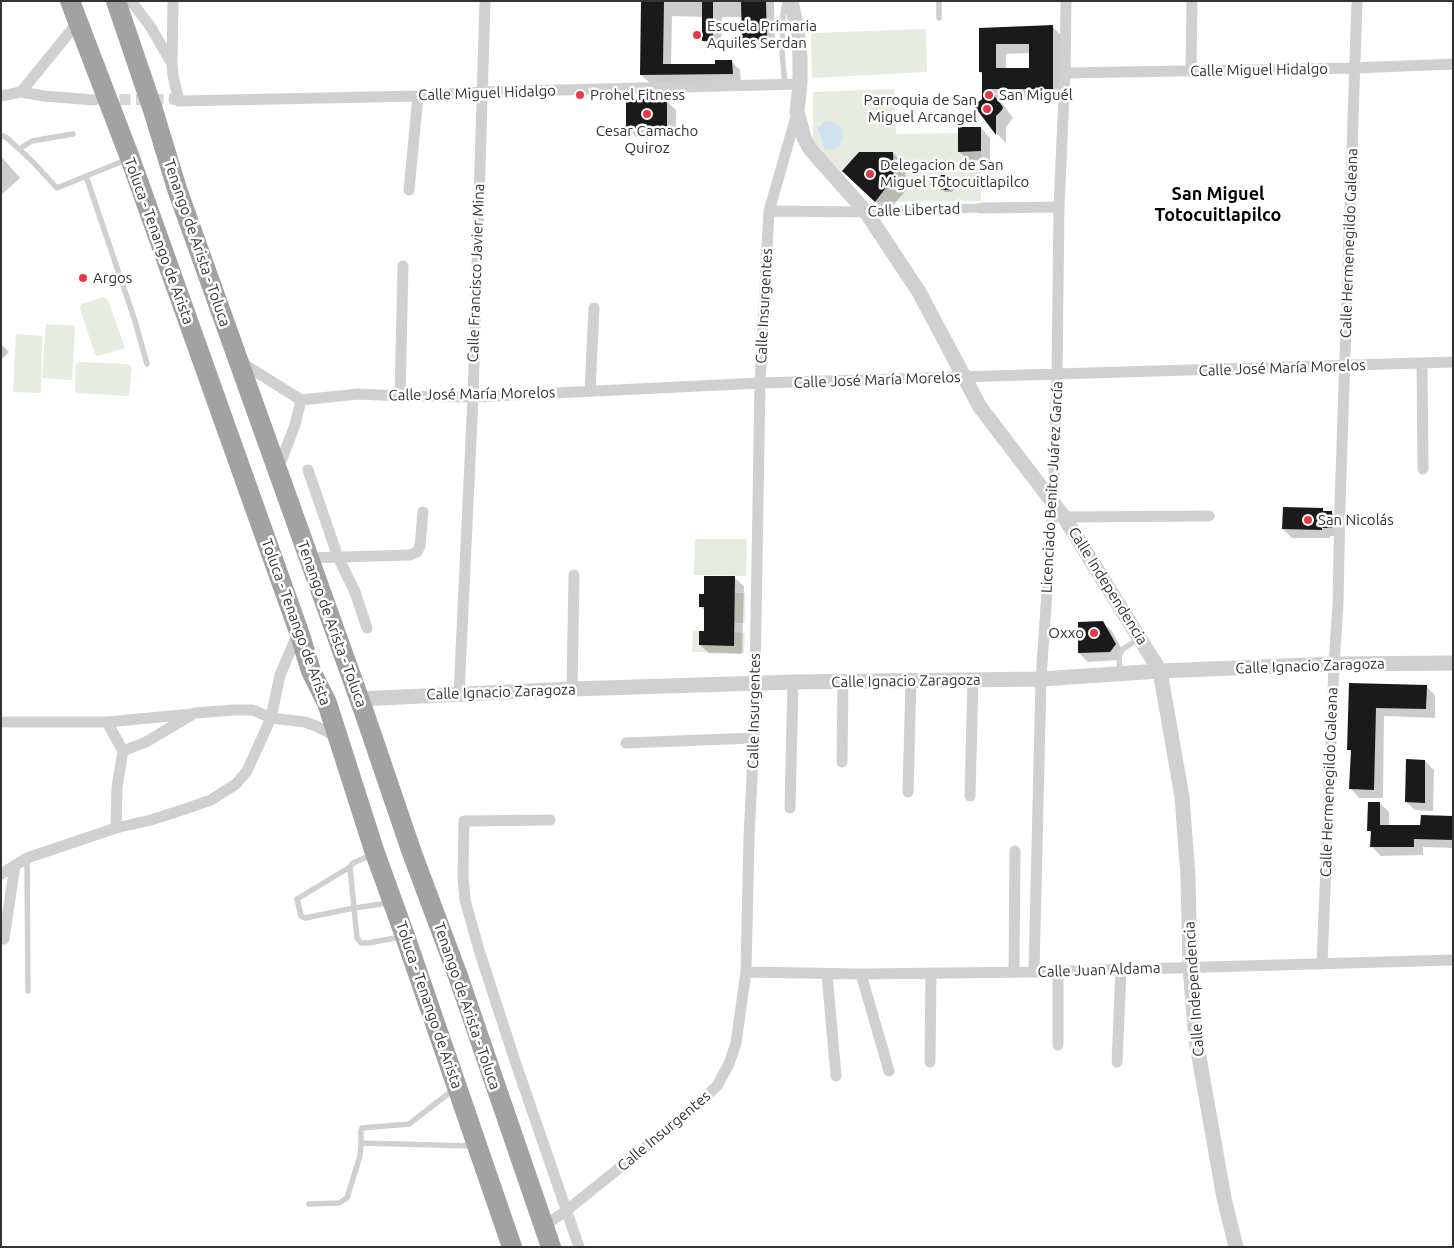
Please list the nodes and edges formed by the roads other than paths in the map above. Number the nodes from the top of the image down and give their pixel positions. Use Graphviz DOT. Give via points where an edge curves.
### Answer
graph roads {
  1 [pos="70,1"];
  2 [pos="116,1"];
  3 [pos="131,1"];
  4 [pos="173,1"];
  5 [pos="485,1"];
  6 [pos="785,1"];
  7 [pos="790,1"];
  8 [pos="939,1"];
  9 [pos="1066,1"];
  10 [pos="1192,1"];
  11 [pos="1357,1"];
  12 [pos="939,18"];
  13 [pos="78,22"];
  14 [pos="172,64"];
  15 [pos="1453,64"];
  16 [pos="1354,68"];
  17 [pos="1191,72"];
  18 [pos="1065,73"];
  19 [pos="792,84"];
  20 [pos="22,92"];
  21 [pos="481,92"];
  22 [pos="1,96"];
  23 [pos="418,96"];
  24 [pos="94,100"];
  25 [pos="797,111"];
  26 [pos="73,134"];
  27 [pos="1,135"];
  28 [pos="19,149"];
  29 [pos="130,158"];
  30 [pos="86,176"];
  31 [pos="409,190"];
  32 [pos="1058,207"];
  33 [pos="981,208"];
  34 [pos="769,211"];
  35 [pos="866,212"];
  36 [pos="404,266"];
  37 [pos="594,308"];
  38 [pos="238,360"];
  39 [pos="1453,362"];
  40 [pos="147,364"];
  41 [pos="1422,364"];
  42 [pos="1345,366"];
  43 [pos="1057,375"];
  44 [pos="964,378"];
  45 [pos="760,383"];
  46 [pos="590,391"];
  47 [pos="400,396"];
  48 [pos="473,397"];
  49 [pos="301,400"];
  50 [pos="1423,469"];
  51 [pos="308,470"];
  52 [pos="277,471"];
  53 [pos="1053,502"];
  54 [pos="423,512"];
  55 [pos="1209,516"];
  56 [pos="1064,517"];
  57 [pos="338,557"];
  58 [pos="309,558"];
  59 [pos="574,575"];
  60 [pos="367,628"];
  61 [pos="299,632"];
  62 [pos="1140,638"];
  63 [pos="1453,663"];
  64 [pos="1334,664"];
  65 [pos="1160,671"];
  66 [pos="1120,673"];
  67 [pos="1041,679"];
  68 [pos="911,680"];
  69 [pos="973,680"];
  70 [pos="793,682"];
  71 [pos="843,682"];
  72 [pos="754,683"];
  73 [pos="572,689"];
  74 [pos="459,694"];
  75 [pos="359,699"];
  76 [pos="195,714"];
  77 [pos="271,718"];
  78 [pos="1,722"];
  79 [pos="107,722"];
  80 [pos="337,738"];
  81 [pos="754,738"];
  82 [pos="626,743"];
  83 [pos="123,751"];
  84 [pos="842,762"];
  85 [pos="908,792"];
  86 [pos="970,796"];
  87 [pos="790,808"];
  88 [pos="550,820"];
  89 [pos="116,828"];
  90 [pos="1015,851"];
  91 [pos="375,853"];
  92 [pos="27,858"];
  93 [pos="15,865"];
  94 [pos="350,868"];
  95 [pos="1,874"];
  96 [pos="393,902"];
  97 [pos="354,908"];
  98 [pos="405,936"];
  99 [pos="4,939"];
  100 [pos="1453,960"];
  101 [pos="1322,964"];
  102 [pos="1190,968"];
  103 [pos="1121,970"];
  104 [pos="746,972"];
  105 [pos="1014,972"];
  106 [pos="1034,972"];
  107 [pos="1058,972"];
  108 [pos="931,973"];
  109 [pos="827,974"];
  110 [pos="861,974"];
  111 [pos="28,991"];
  112 [pos="1058,1045"];
  113 [pos="930,1062"];
  114 [pos="1117,1062"];
  115 [pos="889,1071"];
  116 [pos="836,1076"];
  117 [pos="457,1087"];
  118 [pos="362,1143"];
  119 [pos="478,1147"];
  120 [pos="309,1204"];
  121 [pos="567,1210"];
  122 [pos="544,1226"];
  123 [pos="512,1247"];
  124 [pos="551,1247"];
  125 [pos="579,1247"];
  126 [pos="1236,1247"];
  1 -- 13 [label="highway, Toluca - Tenango de Arista"];
  2 -- 38 [label="highway, Tenango de Arista - Toluca"];
  3 -- 14 [label="street"];
  4 -- 14 [label="street"];
  5 -- 21 [label="street, Calle Francisco Javier Mina"];
  6 -- 19 [label="lane" via="782,52"];
  7 -- 19 [label="street, Calle Independencia" via="800,56"];
  8 -- 12 [label="lane"];
  9 -- 18 [label="street, Licenciado Benito Juárez García"];
  10 -- 17 [label="street"];
  11 -- 16 [label="street, Calle Hermenegildo Galeana"];
  13 -- 20 [label="street"];
  13 -- 29 [label="highway, Toluca - Tenango de Arista"];
  14 -- 23 [label="street, Calle Miguel Hidalgo" via="176,100"];
  15 -- 16 [label="street, Calle Miguel Hidalgo"];
  16 -- 17 [label="street, Calle Miguel Hidalgo"];
  16 -- 42 [label="street, Calle Hermenegildo Galeana"];
  17 -- 18 [label="street, Calle Miguel Hidalgo"];
  18 -- 32 [label="street, Licenciado Benito Juárez García"];
  19 -- 21 [label="street, Calle Miguel Hidalgo"];
  19 -- 25 [label="street, Calle Independencia"];
  20 -- 22 [label="street"];
  20 -- 24 [label="street"];
  21 -- 23 [label="street, Calle Miguel Hidalgo"];
  21 -- 48 [label="street, Calle Francisco Javier Mina"];
  23 -- 31 [label="street"];
  25 -- 34 [label="street, Calle Insurgentes"];
  25 -- 35 [label="street, Calle Independencia" via="810,150"];
  26 -- 28 [label="lane" via="32,141"];
  27 -- 28 [label="lane"];
  28 -- 30 [label="lane" via="57,188"];
  29 -- 30 [label="lane"];
  29 -- 61 [label="highway, Toluca - Tenango de Arista"];
  30 -- 40 [label="lane"];
  32 -- 33 [label="street, Calle Libertad"];
  32 -- 43 [label="street, Licenciado Benito Juárez García"];
  33 -- 35 [label="street, Calle Libertad"];
  34 -- 35 [label="street, Calle Libertad"];
  34 -- 45 [label="street, Calle Insurgentes"];
  35 -- 44 [label="street, Calle Independencia" via="919,292"];
  36 -- 47 [label="street"];
  37 -- 46 [label="street"];
  38 -- 49 [label="street"];
  38 -- 52 [label="highway, Tenango de Arista - Toluca"];
  39 -- 41 [label="street, Calle José María Morelos"];
  41 -- 42 [label="street, Calle José María Morelos"];
  41 -- 50 [label="street"];
  42 -- 43 [label="street, Calle José María Morelos"];
  42 -- 64 [label="street, Calle Hermenegildo Galeana"];
  43 -- 44 [label="street, Calle José María Morelos"];
  43 -- 53 [label="street, Licenciado Benito Juárez García"];
  44 -- 45 [label="street, Calle José María Morelos"];
  44 -- 53 [label="street, Calle Independencia" via="985,414"];
  45 -- 46 [label="street, Calle José María Morelos"];
  45 -- 72 [label="street, Calle Insurgentes"];
  46 -- 48 [label="street, Calle José María Morelos"];
  47 -- 48 [label="street, Calle José María Morelos"];
  47 -- 49 [label="street, Calle José María Morelos" via="358,394"];
  48 -- 74 [label="street, Calle Francisco Javier Mina"];
  49 -- 52 [label="street"];
  51 -- 57 [label="street"];
  52 -- 58 [label="highway, Tenango de Arista - Toluca"];
  53 -- 56 [label="street, Calle Independencia"];
  53 -- 67 [label="street, Licenciado Benito Juárez García"];
  54 -- 57 [label="street" via="417,552 410,555"];
  55 -- 56 [label="street"];
  56 -- 62 [label="street, Calle Independencia"];
  57 -- 58 [label="street"];
  57 -- 60 [label="street" via="355,592"];
  58 -- 75 [label="highway, Tenango de Arista - Toluca"];
  59 -- 73 [label="street"];
  61 -- 77 [label="street" via="280,675"];
  61 -- 80 [label="highway, Toluca - Tenango de Arista"];
  62 -- 65 [label="street, Calle Independencia"];
  62 -- 66 [label="lane" via="1119,654"];
  63 -- 64 [label="street, Calle Ignacio Zaragoza"];
  64 -- 65 [label="street, Calle Ignacio Zaragoza"];
  64 -- 101 [label="street, Calle Hermenegildo Galeana"];
  65 -- 66 [label="street, Calle Ignacio Zaragoza"];
  65 -- 102 [label="street, Calle Independencia" via="1182,797"];
  66 -- 67 [label="street, Calle Ignacio Zaragoza"];
  67 -- 69 [label="street, Calle Ignacio Zaragoza"];
  67 -- 106 [label="street, Licenciado Benito Juárez García"];
  68 -- 69 [label="street, Calle Ignacio Zaragoza"];
  68 -- 71 [label="street, Calle Ignacio Zaragoza"];
  68 -- 85 [label="street"];
  69 -- 86 [label="street"];
  70 -- 71 [label="street, Calle Ignacio Zaragoza"];
  70 -- 72 [label="street, Calle Ignacio Zaragoza"];
  70 -- 87 [label="street"];
  71 -- 84 [label="street"];
  72 -- 73 [label="street, Calle Ignacio Zaragoza"];
  72 -- 81 [label="street, Calle Insurgentes"];
  73 -- 74 [label="street, Calle Ignacio Zaragoza"];
  74 -- 75 [label="street, Calle Ignacio Zaragoza"];
  75 -- 122 [label="highway, Tenango de Arista - Toluca"];
  76 -- 77 [label="street" via="253,710"];
  76 -- 79 [label="street"];
  76 -- 83 [label="street" via="146,742"];
  77 -- 80 [label="street" via="305,722"];
  77 -- 89 [label="street" via="247,771 236,784 212,800"];
  78 -- 79 [label="street"];
  79 -- 83 [label="street"];
  80 -- 91 [label="highway, Toluca - Tenango de Arista"];
  81 -- 82 [label="street"];
  81 -- 104 [label="street, Calle Insurgentes"];
  83 -- 89 [label="street" via="117,786"];
  88 -- 121 [label="street" via="464,821 463,876 465,900 479,950"];
  89 -- 92 [label="street"];
  90 -- 105 [label="street"];
  91 -- 94 [label="lane" via="353,863"];
  91 -- 96 [label="highway, Toluca - Tenango de Arista"];
  92 -- 93 [label="street"];
  92 -- 111 [label="lane"];
  93 -- 95 [label="street"];
  93 -- 99 [label="street"];
  94 -- 97 [label="lane"];
  94 -- 97 [label="lane" via="300,896 297,903 303,918"];
  96 -- 97 [label="lane"];
  96 -- 98 [label="highway, Toluca - Tenango de Arista"];
  97 -- 98 [label="lane" via="357,938 361,943"];
  98 -- 117 [label="highway, Toluca - Tenango de Arista"];
  100 -- 101 [label="street, Calle Juan Aldama"];
  101 -- 102 [label="street, Calle Juan Aldama"];
  102 -- 103 [label="street, Calle Juan Aldama"];
  102 -- 126 [label="street, Calle Independencia" via="1196,1040"];
  103 -- 107 [label="street, Calle Juan Aldama"];
  103 -- 114 [label="street"];
  104 -- 109 [label="street, Calle Juan Aldama"];
  104 -- 121 [label="street, Calle Insurgentes" via="736,1043 717,1086"];
  105 -- 106 [label="street, Calle Juan Aldama"];
  105 -- 108 [label="street, Calle Juan Aldama"];
  106 -- 107 [label="street, Calle Juan Aldama"];
  107 -- 112 [label="street"];
  108 -- 110 [label="street, Calle Juan Aldama"];
  108 -- 113 [label="street"];
  109 -- 110 [label="street, Calle Juan Aldama"];
  109 -- 116 [label="street"];
  110 -- 115 [label="street"];
  117 -- 118 [label="lane" via="408,1124 362,1128"];
  117 -- 119 [label="highway, Toluca - Tenango de Arista"];
  118 -- 119 [label="lane"];
  118 -- 120 [label="lane" via="347,1198 338,1203"];
  119 -- 123 [label="highway, Toluca - Tenango de Arista"];
  121 -- 122 [label="street, Calle Insurgentes"];
  121 -- 125 [label="street"];
  122 -- 124 [label="highway, Tenango de Arista - Toluca"];
}
